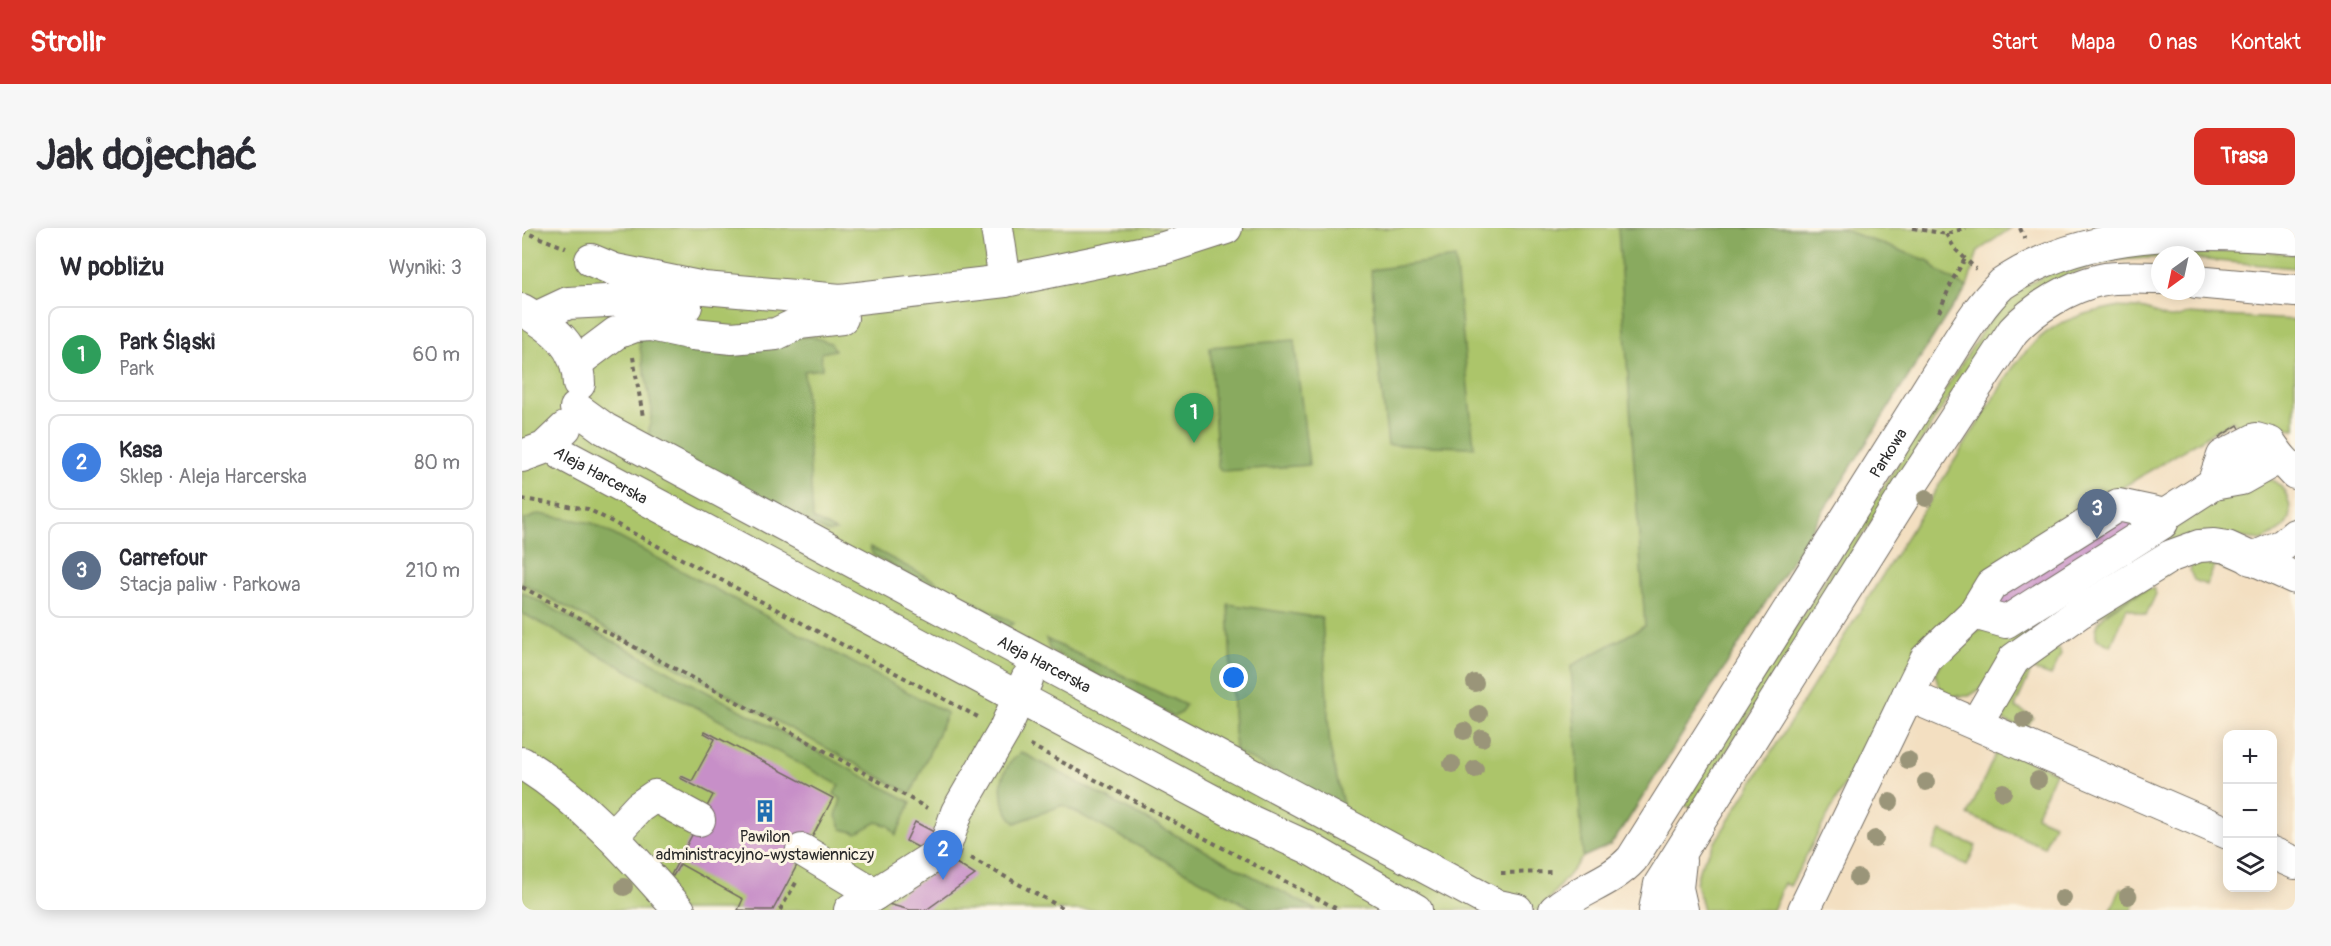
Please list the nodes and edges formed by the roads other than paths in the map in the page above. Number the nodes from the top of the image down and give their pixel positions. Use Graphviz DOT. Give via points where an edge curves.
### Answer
graph roads {
  1 [pos="997,228"];
  2 [pos="1226,228"];
  3 [pos="2295,238"];
  4 [pos="591,260"];
  5 [pos="2151,278"];
  6 [pos="1005,281"];
  7 [pos="2205,283"];
  8 [pos="2295,291"];
  9 [pos="529,314"];
  10 [pos="842,318"];
  11 [pos="799,323"];
  12 [pos="576,363"];
  13 [pos="576,408"];
  14 [pos="551,443"];
  15 [pos="522,456"];
  16 [pos="2288,465"];
  17 [pos="2295,535"];
  18 [pos="2252,560"];
  19 [pos="868,570"];
  20 [pos="2295,578"];
  21 [pos="848,606"];
  22 [pos="1038,659"];
  23 [pos="1908,695"];
  24 [pos="1019,697"];
  25 [pos="1976,723"];
  26 [pos="1206,749"];
  27 [pos="522,763"];
  28 [pos="1186,787"];
  29 [pos="699,820"];
  30 [pos="2223,831"];
  31 [pos="613,835"];
  32 [pos="802,850"];
  33 [pos="1680,854"];
  34 [pos="2277,855"];
  35 [pos="2295,863"];
  36 [pos="1608,879"];
  37 [pos="863,902"];
  38 [pos="679,910"];
  39 [pos="1416,910"];
  40 [pos="1517,910"];
  41 [pos="1555,910"];
  42 [pos="1648,910"];
  43 [pos="1655,910"];
  44 [pos="1682,910"];
  45 [pos="1804,910"];
  1 -- 6 [label="street"];
  2 -- 6 [label="street" via="1164,248"];
  3 -- 36 [label="street, Parkowa" via="2165,228 2101,233 2048,254 2002,284 1977,312 1955,346 1632,859"];
  4 -- 6 [label="street" via="615,270 704,288 841,300"];
  5 -- 33 [label="street" via="2101,280 2076,288 2032,314 2013,331 1908,490"];
  7 -- 8 [label="street"];
  9 -- 11 [label="street" via="568,303 645,299 770,315"];
  9 -- 12 [label="street" via="560,335"];
  10 -- 11 [label="street"];
  11 -- 12 [label="street" via="776,334 732,338 635,326 616,333"];
  12 -- 13 [label="street"];
  13 -- 14 [label="street" via="565,429"];
  13 -- 19 [label="street, Aleja Harcerska" via="605,429"];
  14 -- 15 [label="street"];
  14 -- 21 [label="street, Aleja Harcerska" via="562,454"];
  16 -- 23 [label="street" via="2213,484 2165,515 2162,523 2006,622 1974,613 1926,659"];
  17 -- 18 [label="street"];
  18 -- 20 [label="street"];
  18 -- 25 [label="street" via="2214,545 2170,556 2014,659"];
  19 -- 21 [label="street"];
  19 -- 22 [label="street, Aleja Harcerska"];
  21 -- 24 [label="street, Aleja Harcerska"];
  22 -- 24 [label="street"];
  22 -- 26 [label="street, Aleja Harcerska"];
  23 -- 25 [label="street"];
  23 -- 45 [label="street"];
  24 -- 28 [label="street, Aleja Harcerska"];
  24 -- 37 [label="street" via="957,812 947,841"];
  25 -- 30 [label="street"];
  26 -- 28 [label="street"];
  26 -- 40 [label="street, Aleja Harcerska" via="1498,906"];
  27 -- 31 [label="street" via="550,780"];
  28 -- 39 [label="street, Aleja Harcerska" via="1316,852"];
  29 -- 31 [label="street" via="655,796"];
  31 -- 38 [label="street"];
  32 -- 37 [label="street"];
  33 -- 43 [label="street" via="1660,884"];
  33 -- 44 [label="street" via="1677,888"];
  34 -- 35 [label="street"];
  36 -- 41 [label="street, Parkowa"];
  36 -- 42 [label="street" via="1629,887"];
}
